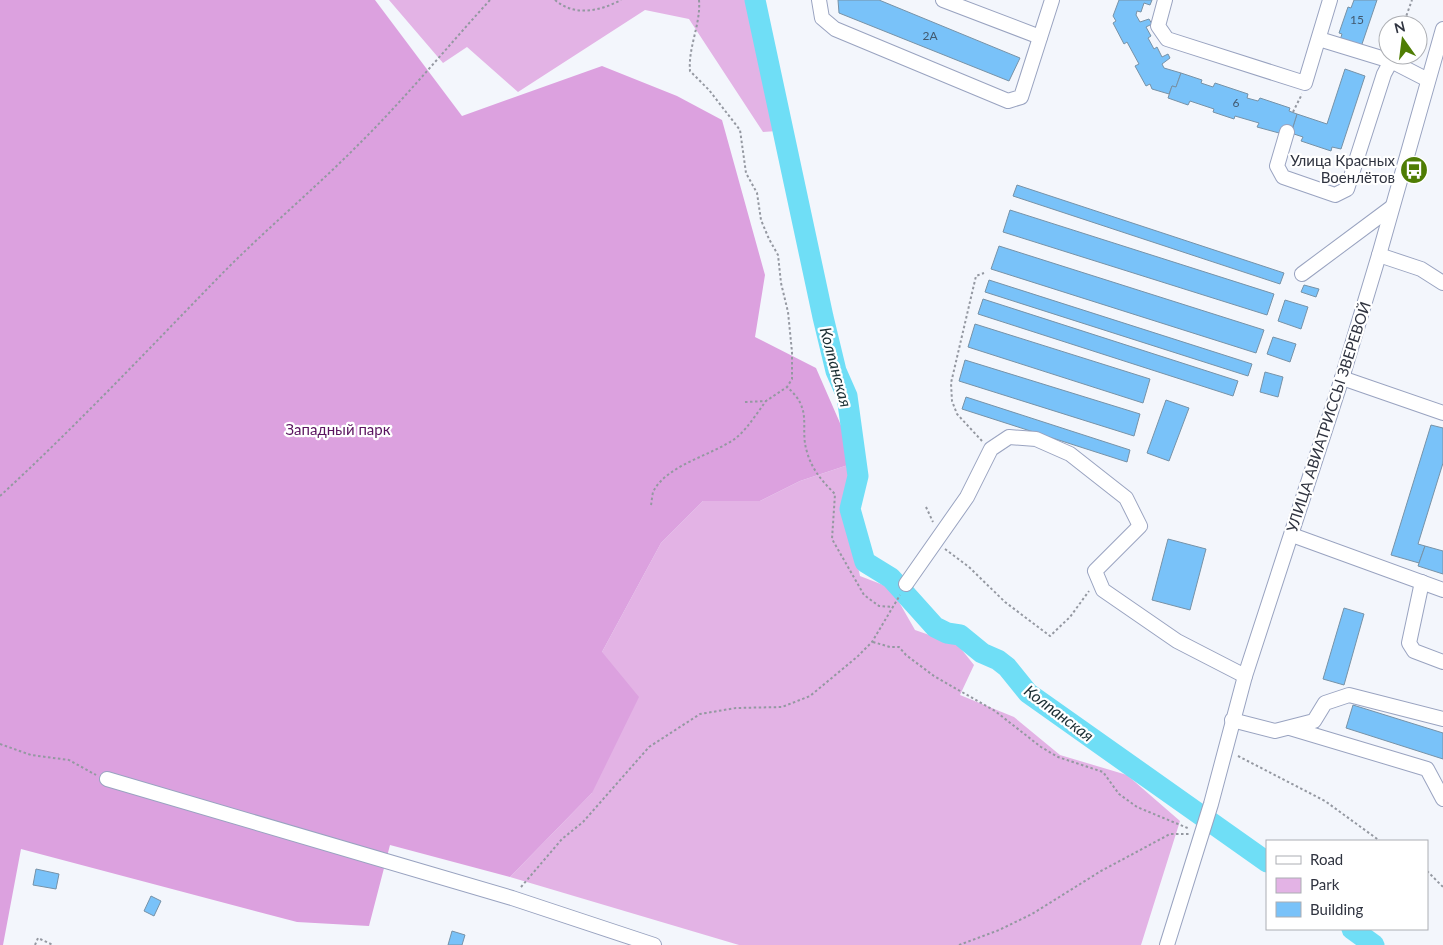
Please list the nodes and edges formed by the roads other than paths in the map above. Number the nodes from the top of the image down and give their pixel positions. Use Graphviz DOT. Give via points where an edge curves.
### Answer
graph roads {
  1 [pos="819,0"];
  2 [pos="1052,0"];
  3 [pos="1165,0"];
  4 [pos="1330,0"];
  5 [pos="949,1"];
  6 [pos="1442,33"];
  7 [pos="1040,37"];
  8 [pos="1319,39"];
  9 [pos="1378,57"];
  10 [pos="1389,65"];
  11 [pos="1399,65"];
  12 [pos="1428,80"];
  13 [pos="1287,132"];
  14 [pos="1392,208"];
  15 [pos="1379,255"];
  16 [pos="1302,274"];
  17 [pos="1443,283"];
  18 [pos="1342,378"];
  19 [pos="1443,413"];
  20 [pos="1292,535"];
  21 [pos="1422,582"];
  22 [pos="906,584"];
  23 [pos="1443,590"];
  24 [pos="1443,662"];
  25 [pos="1245,676"];
  26 [pos="1443,718"];
  27 [pos="1232,720"];
  28 [pos="1289,727"];
  29 [pos="107,779"];
  30 [pos="1443,799"];
  31 [pos="654,945"];
  32 [pos="1167,945"];
  1 -- 7 [label="street" via="822,18 835,28 1008,101 1021,97"];
  2 -- 7 [label="street"];
  3 -- 8 [label="street" via="1158,26 1167,39 1305,83"];
  4 -- 8 [label="street"];
  5 -- 7 [label="street"];
  6 -- 12 [label="street, УЛИЦА АВИАТРИССЫ ЗВЕРЕВОЙ"];
  8 -- 9 [label="street"];
  10 -- 13 [label="street" via="1347,189 1335,195 1283,177 1277,166"];
  11 -- 12 [label="street"];
  12 -- 14 [label="street, УЛИЦА АВИАТРИССЫ ЗВЕРЕВОЙ"];
  14 -- 15 [label="street, УЛИЦА АВИАТРИССЫ ЗВЕРЕВОЙ"];
  14 -- 16 [label="street"];
  15 -- 17 [label="street" via="1421,269"];
  15 -- 18 [label="street, УЛИЦА АВИАТРИССЫ ЗВЕРЕВОЙ"];
  18 -- 19 [label="street"];
  18 -- 20 [label="street, УЛИЦА АВИАТРИССЫ ЗВЕРЕВОЙ"];
  20 -- 21 [label="street"];
  20 -- 25 [label="street, УЛИЦА АВИАТРИССЫ ЗВЕРЕВОЙ"];
  21 -- 23 [label="street"];
  21 -- 24 [label="street" via="1409,643 1414,651"];
  22 -- 25 [label="street" via="967,497 991,449 1009,437 1036,439 1070,454 1126,498 1140,526 1095,571 1102,590 1177,641"];
  25 -- 27 [label="street, УЛИЦА АВИАТРИССЫ ЗВЕРЕВОЙ"];
  26 -- 28 [label="street" via="1349,694 1325,703 1314,721"];
  27 -- 28 [label="street" via="1274,731"];
  27 -- 32 [label="street, УЛИЦА АВИАТРИССЫ ЗВЕРЕВОЙ" via="1211,804"];
  28 -- 30 [label="street" via="1427,769"];
  29 -- 31 [label="street" via="512,898"];
}
